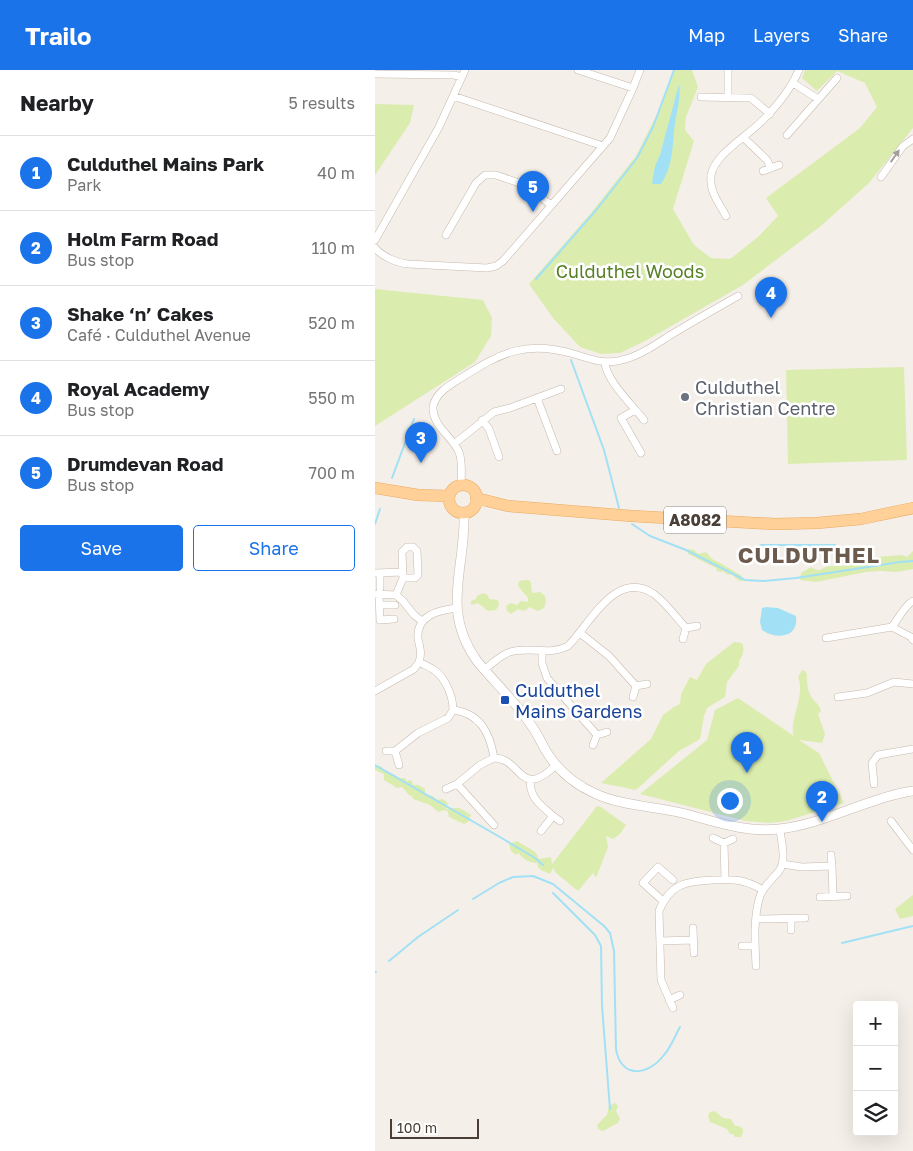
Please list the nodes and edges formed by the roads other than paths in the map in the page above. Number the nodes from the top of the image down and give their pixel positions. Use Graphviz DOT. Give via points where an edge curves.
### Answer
graph roads {
  1 [pos="578,70"];
  2 [pos="640,70"];
  3 [pos="728,70"];
  4 [pos="799,70"];
  5 [pos="412,72"];
  6 [pos="375,74"];
  7 [pos="463,74"];
  8 [pos="837,78"];
  9 [pos="793,83"];
  10 [pos="633,88"];
  11 [pos="453,96"];
  12 [pos="701,96"];
  13 [pos="728,97"];
  14 [pos="818,99"];
  15 [pos="770,114"];
  16 [pos="787,135"];
  17 [pos="744,138"];
  18 [pos="913,139"];
  19 [pos="603,146"];
  20 [pos="779,165"];
  21 [pos="771,168"];
  22 [pos="763,171"];
  23 [pos="881,177"];
  24 [pos="551,205"];
  25 [pos="726,216"];
  26 [pos="453,224"];
  27 [pos="461,230"];
  28 [pos="446,235"];
  29 [pos="375,240"];
  30 [pos="375,248"];
  31 [pos="739,296"];
  32 [pos="605,362"];
  33 [pos="561,389"];
  34 [pos="537,398"];
  35 [pos="635,410"];
  36 [pos="482,420"];
  37 [pos="644,420"];
  38 [pos="454,444"];
  39 [pos="557,451"];
  40 [pos="641,453"];
  41 [pos="499,457"];
  42 [pos="461,486"];
  43 [pos="375,488"];
  44 [pos="449,496"];
  45 [pos="476,498"];
  46 [pos="913,508"];
  47 [pos="464,513"];
  48 [pos="377,573"];
  49 [pos="378,592"];
  50 [pos="396,595"];
  51 [pos="913,601"];
  52 [pos="379,605"];
  53 [pos="395,605"];
  54 [pos="457,608"];
  55 [pos="394,619"];
  56 [pos="422,621"];
  57 [pos="697,626"];
  58 [pos="892,627"];
  59 [pos="687,628"];
  60 [pos="580,633"];
  61 [pos="827,638"];
  62 [pos="683,639"];
  63 [pos="913,640"];
  64 [pos="542,651"];
  65 [pos="419,662"];
  66 [pos="484,670"];
  67 [pos="647,684"];
  68 [pos="913,684"];
  69 [pos="636,686"];
  70 [pos="375,691"];
  71 [pos="633,697"];
  72 [pos="837,697"];
  73 [pos="453,710"];
  74 [pos="607,732"];
  75 [pos="597,735"];
  76 [pos="593,745"];
  77 [pos="913,749"];
  78 [pos="395,751"];
  79 [pos="386,752"];
  80 [pos="493,758"];
  81 [pos="399,764"];
  82 [pos="556,765"];
  83 [pos="530,779"];
  84 [pos="457,784"];
  85 [pos="874,784"];
  86 [pos="446,789"];
  87 [pos="913,791"];
  88 [pos="553,816"];
  89 [pos="560,821"];
  90 [pos="891,821"];
  91 [pos="494,825"];
  92 [pos="780,829"];
  93 [pos="541,831"];
  94 [pos="713,838"];
  95 [pos="733,839"];
  96 [pos="910,841"];
  97 [pos="724,843"];
  98 [pos="913,850"];
  99 [pos="831,855"];
  100 [pos="782,864"];
  101 [pos="832,866"];
  102 [pos="725,879"];
  103 [pos="673,880"];
  104 [pos="763,890"];
  105 [pos="847,896"];
  106 [pos="820,897"];
  107 [pos="833,897"];
  108 [pos="663,900"];
  109 [pos="805,918"];
  110 [pos="756,919"];
  111 [pos="791,919"];
  112 [pos="693,928"];
  113 [pos="791,930"];
  114 [pos="693,940"];
  115 [pos="660,941"];
  116 [pos="742,946"];
  117 [pos="755,946"];
  118 [pos="694,953"];
  119 [pos="756,966"];
  120 [pos="680,995"];
  121 [pos="669,1000"];
  122 [pos="673,1008"];
  1 -- 10 [label="street"];
  2 -- 10 [label="street"];
  3 -- 13 [label="street"];
  4 -- 9 [label="street"];
  5 -- 6 [label="street"];
  5 -- 7 [label="street"];
  7 -- 11 [label="street"];
  8 -- 14 [label="street"];
  9 -- 14 [label="street"];
  9 -- 15 [label="street"];
  10 -- 19 [label="street" via="610,138"];
  11 -- 19 [label="street"];
  11 -- 29 [label="street"];
  12 -- 13 [label="street"];
  13 -- 15 [label="street" via="751,98"];
  14 -- 16 [label="street"];
  15 -- 17 [label="street"];
  17 -- 21 [label="street"];
  17 -- 25 [label="street" via="719,159 711,175 712,190"];
  23 -- 18 [label="street, one-way" via="903,146"];
  19 -- 24 [label="street"];
  20 -- 21 [label="street"];
  21 -- 22 [label="street"];
  24 -- 26 [label="street" via="525,185 496,175 485,175"];
  24 -- 30 [label="street" via="496,266 400,263"];
  26 -- 27 [label="street"];
  26 -- 28 [label="street"];
  31 -- 32 [label="street" via="645,350 623,360"];
  32 -- 35 [label="street" via="610,377"];
  32 -- 38 [label="street" via="534,347 506,353 478,367 435,399 436,420"];
  33 -- 34 [label="street"];
  34 -- 36 [label="street" via="494,412"];
  34 -- 39 [label="street"];
  35 -- 37 [label="street"];
  35 -- 40 [label="street" via="621,418"];
  36 -- 38 [label="street"];
  36 -- 41 [label="street" via="489,429"];
  38 -- 42 [label="street" via="461,459"];
  42 -- 44 [label="main road"];
  42 -- 45 [label="main road, A8082" via="469,487"];
  43 -- 44 [label="main road"];
  44 -- 47 [label="main road" via="450,505"];
  45 -- 46 [label="main road, A8082" via="508,506 775,524 838,522"];
  45 -- 47 [label="main road" via="475,506"];
  47 -- 54 [label="street"];
  48 -- 49 [label="street"];
  48 -- 50 [label="street" via="403,575"];
  49 -- 50 [label="street"];
  49 -- 52 [label="street"];
  50 -- 56 [label="street"];
  51 -- 58 [label="street" via="908,603"];
  52 -- 53 [label="street"];
  52 -- 55 [label="street" via="380,620"];
  54 -- 56 [label="street" via="439,610"];
  54 -- 66 [label="street" via="467,644"];
  56 -- 65 [label="street" via="418,632"];
  57 -- 59 [label="street"];
  58 -- 61 [label="street"];
  58 -- 63 [label="street"];
  59 -- 60 [label="street" via="656,595 631,588 609,597"];
  59 -- 62 [label="street"];
  60 -- 64 [label="street" via="561,650"];
  60 -- 69 [label="street" via="609,656"];
  64 -- 66 [label="street" via="510,652"];
  64 -- 75 [label="street" via="547,678"];
  65 -- 70 [label="street" via="414,669"];
  65 -- 73 [label="street" via="441,676 453,700"];
  66 -- 82 [label="street" via="531,724"];
  67 -- 69 [label="street"];
  68 -- 72 [label="street" via="894,682 867,693"];
  69 -- 71 [label="street"];
  73 -- 78 [label="street" via="448,718"];
  73 -- 80 [label="street" via="468,714 487,732"];
  74 -- 75 [label="street"];
  75 -- 76 [label="street"];
  77 -- 85 [label="street" via="878,755 872,763"];
  78 -- 79 [label="street"];
  78 -- 81 [label="street"];
  80 -- 83 [label="street" via="507,761 523,777"];
  80 -- 84 [label="street"];
  82 -- 83 [label="street" via="547,774"];
  82 -- 92 [label="street" via="592,792 617,801 747,829"];
  83 -- 88 [label="street" via="533,796"];
  84 -- 86 [label="street"];
  84 -- 91 [label="street"];
  87 -- 92 [label="street"];
  88 -- 89 [label="street"];
  88 -- 93 [label="street"];
  90 -- 96 [label="street"];
  92 -- 100 [label="street"];
  94 -- 97 [label="street"];
  95 -- 97 [label="street"];
  96 -- 98 [label="street"];
  97 -- 102 [label="street"];
  99 -- 101 [label="street"];
  100 -- 101 [label="street"];
  100 -- 104 [label="street"];
  101 -- 107 [label="street"];
  102 -- 104 [label="street" via="743,880"];
  102 -- 108 [label="street" via="684,883"];
  103 -- 108 [label="street" via="658,867 643,883"];
  104 -- 110 [label="street"];
  105 -- 107 [label="street"];
  106 -- 107 [label="street"];
  108 -- 115 [label="street" via="659,911"];
  109 -- 111 [label="street"];
  110 -- 111 [label="street"];
  110 -- 117 [label="street"];
  111 -- 113 [label="street"];
  112 -- 114 [label="street"];
  114 -- 115 [label="street"];
  114 -- 118 [label="street"];
  115 -- 121 [label="street" via="661,980"];
  116 -- 117 [label="street"];
  117 -- 119 [label="street"];
  120 -- 121 [label="street"];
  121 -- 122 [label="street"];
}
